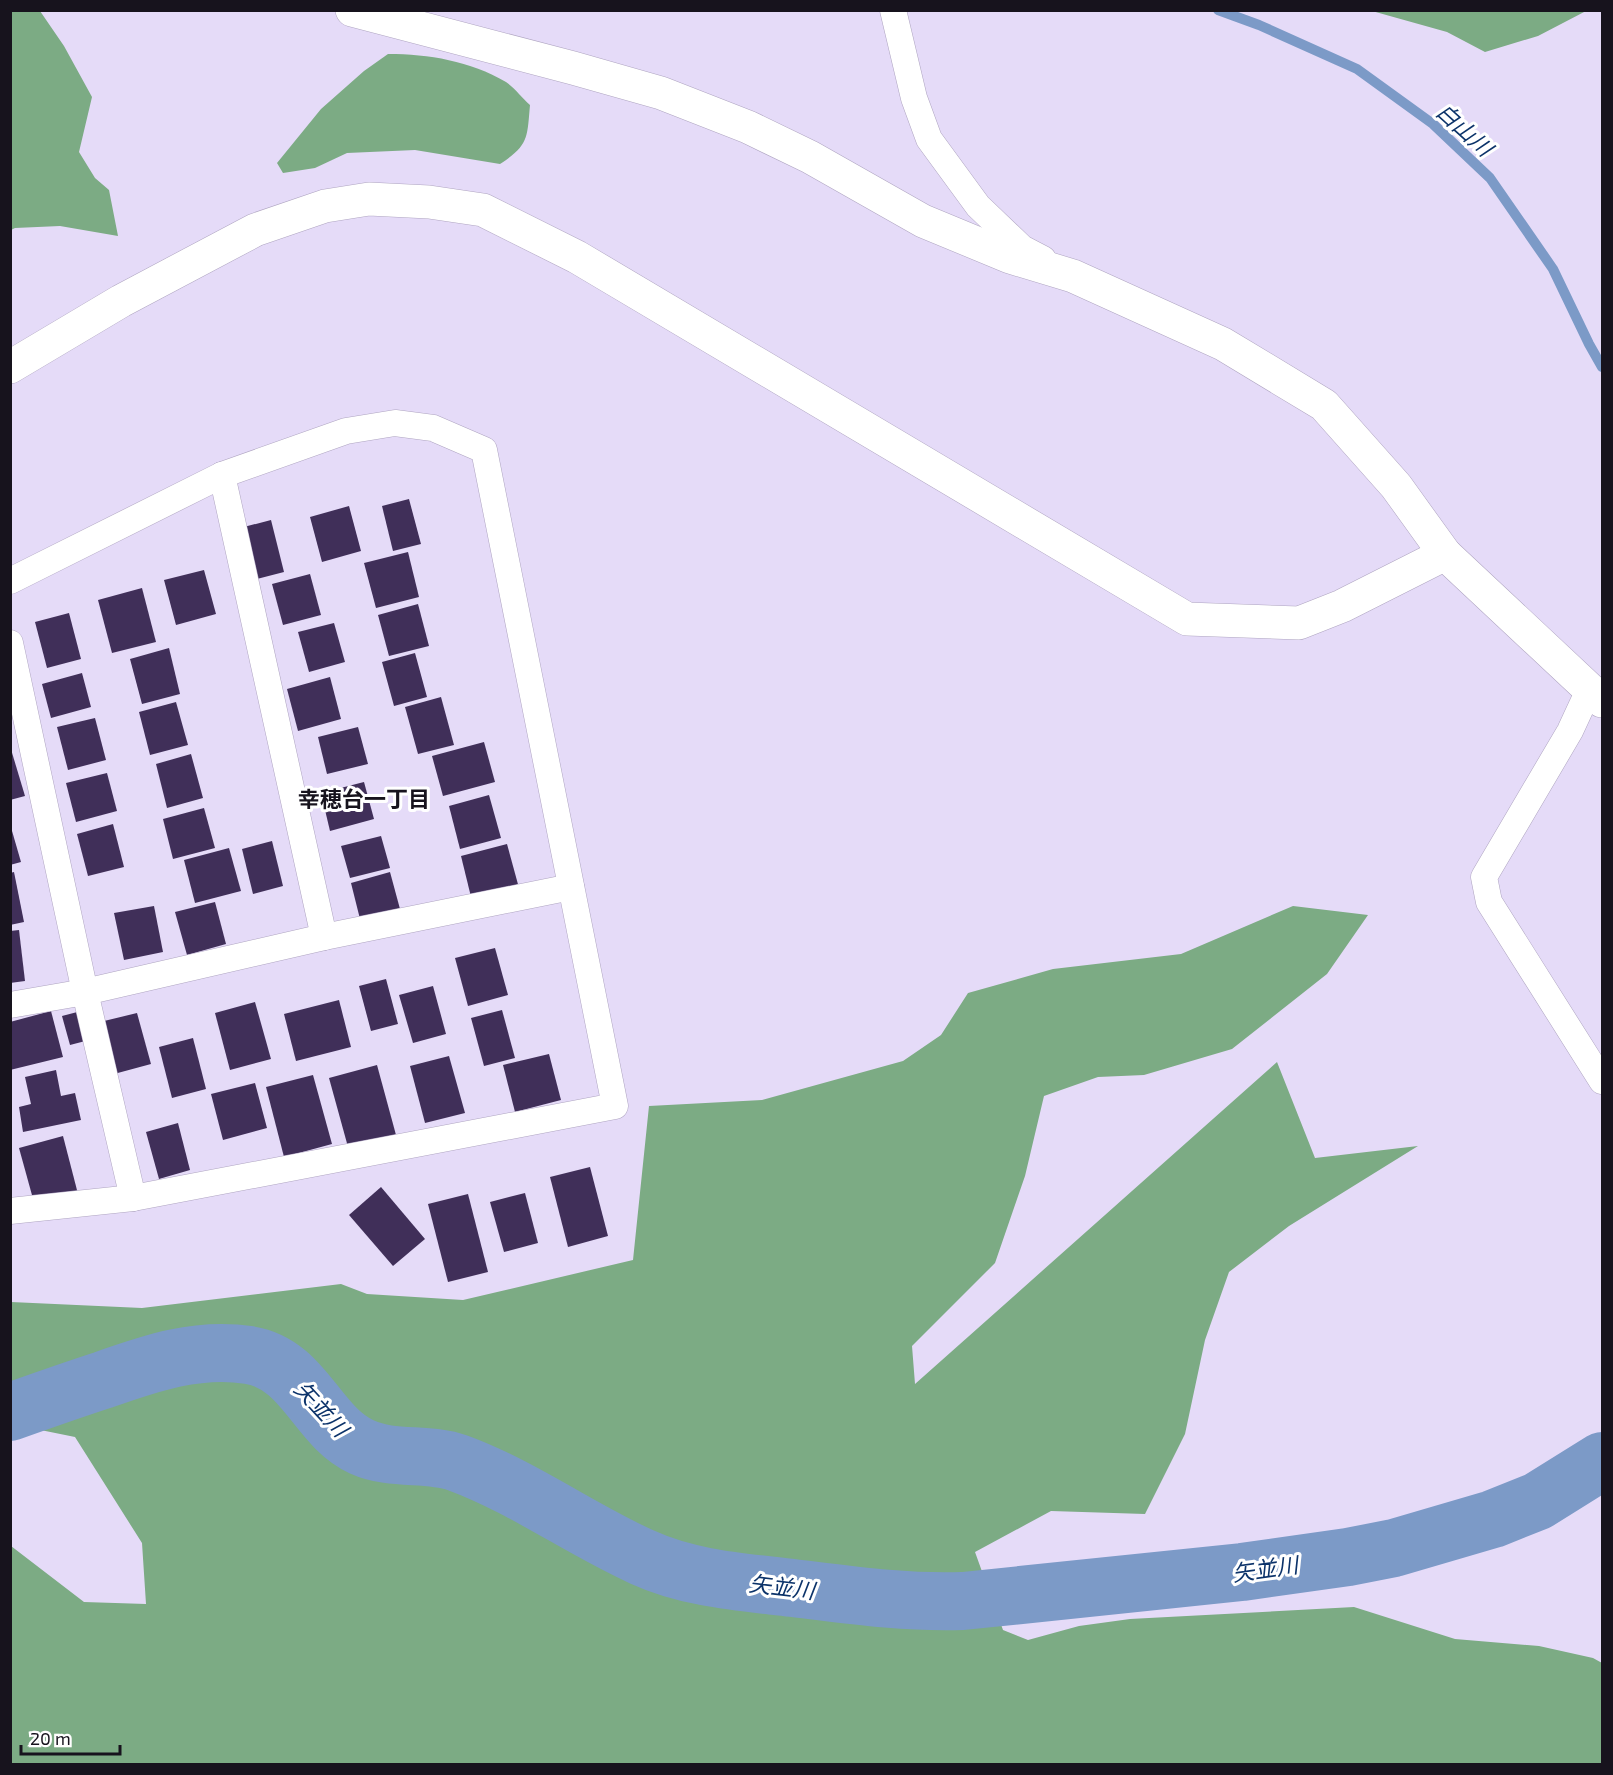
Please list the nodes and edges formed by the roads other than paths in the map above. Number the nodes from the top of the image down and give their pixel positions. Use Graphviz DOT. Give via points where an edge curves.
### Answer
graph roads {
  1 [pos="352,10"];
  2 [pos="892,10"];
  3 [pos="1073,276"];
  4 [pos="10,367"];
  5 [pos="222,475"];
  6 [pos="1445,554"];
  7 [pos="10,581"];
  8 [pos="10,643"];
  9 [pos="1596,696"];
  10 [pos="571,887"];
  11 [pos="324,937"];
  12 [pos="85,992"];
  13 [pos="10,1005"];
  14 [pos="1602,1081"];
  15 [pos="133,1198"];
  16 [pos="10,1211"];
  1 -- 3 [label="street" via="661,93 748,127 810,157 923,221"];
  2 -- 3 [label="street" via="914,98 929,139 978,206 1022,248"];
  3 -- 6 [label="street" via="1223,344 1324,405 1396,486"];
  4 -- 6 [label="street" via="121,301 255,230 325,206 369,199 429,202 483,210 577,257 1187,619 1299,623"];
  5 -- 7 [label="street"];
  5 -- 10 [label="street" via="346,431 395,423 433,428 484,450"];
  5 -- 11 [label="street"];
  6 -- 9 [label="street"];
  8 -- 12 [label="street"];
  9 -- 14 [label="street" via="1570,731 1484,877 1489,902"];
  10 -- 11 [label="street"];
  10 -- 15 [label="street" via="615,1106"];
  11 -- 12 [label="street"];
  12 -- 13 [label="street"];
  12 -- 15 [label="street"];
  15 -- 16 [label="street"];
}
